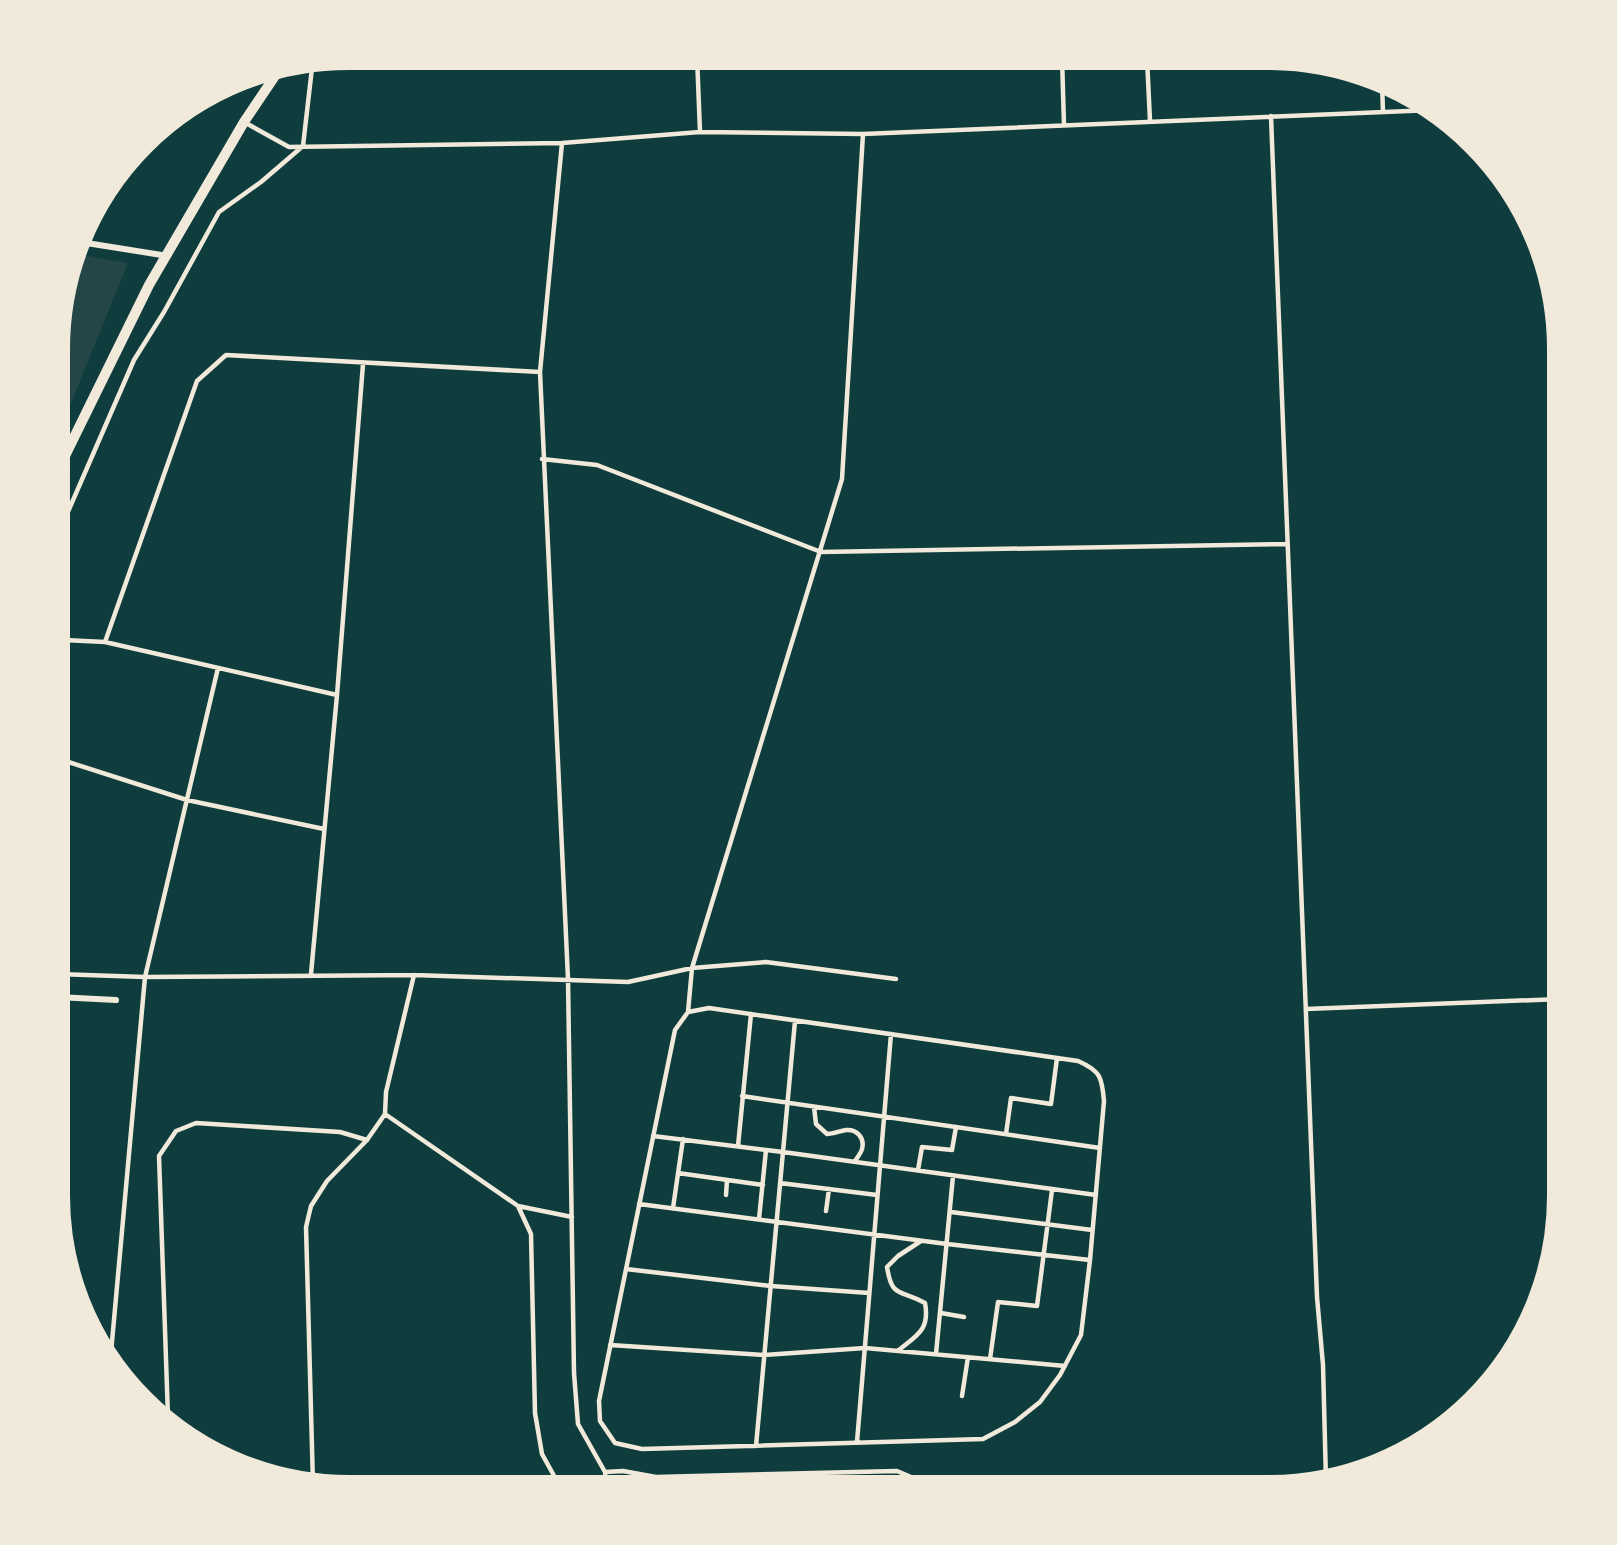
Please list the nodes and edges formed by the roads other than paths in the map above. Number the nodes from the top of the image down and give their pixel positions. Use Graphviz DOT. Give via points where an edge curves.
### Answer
graph roads {
  1 [pos="697,66"];
  2 [pos="1062,66"];
  3 [pos="1148,66"];
  4 [pos="312,68"];
  5 [pos="274,76"];
  6 [pos="1382,90"];
  7 [pos="1420,110"];
  8 [pos="1383,112"];
  9 [pos="1271,116"];
  10 [pos="1150,121"];
  11 [pos="244,122"];
  12 [pos="1064,125"];
  13 [pos="700,132"];
  14 [pos="863,134"];
  15 [pos="562,143"];
  16 [pos="303,147"];
  17 [pos="87,243"];
  18 [pos="168,256"];
  19 [pos="363,364"];
  20 [pos="540,372"];
  21 [pos="66,454"];
  22 [pos="542,459"];
  23 [pos="66,518"];
  24 [pos="1287,543"];
  25 [pos="821,552"];
  26 [pos="66,640"];
  27 [pos="105,642"];
  28 [pos="218,668"];
  29 [pos="337,695"];
  30 [pos="66,762"];
  31 [pos="188,800"];
  32 [pos="324,829"];
  33 [pos="692,968"];
  34 [pos="66,974"];
  35 [pos="311,974"];
  36 [pos="414,975"];
  37 [pos="145,977"];
  38 [pos="568,979"];
  39 [pos="896,979"];
  40 [pos="66,997"];
  41 [pos="1551,999"];
  42 [pos="116,1000"];
  43 [pos="1306,1009"];
  44 [pos="688,1012"];
  45 [pos="751,1014"];
  46 [pos="795,1021"];
  47 [pos="891,1034"];
  48 [pos="1057,1058"];
  49 [pos="742,1096"];
  50 [pos="787,1103"];
  51 [pos="814,1107"];
  52 [pos="385,1114"];
  53 [pos="884,1116"];
  54 [pos="956,1127"];
  55 [pos="1006,1134"];
  56 [pos="653,1136"];
  57 [pos="683,1139"];
  58 [pos="367,1140"];
  59 [pos="738,1146"];
  60 [pos="1100,1148"];
  61 [pos="766,1150"];
  62 [pos="783,1152"];
  63 [pos="855,1161"];
  64 [pos="880,1165"];
  65 [pos="918,1170"];
  66 [pos="678,1173"];
  67 [pos="953,1176"];
  68 [pos="727,1180"];
  69 [pos="780,1183"];
  70 [pos="763,1185"];
  71 [pos="829,1189"];
  72 [pos="1052,1190"];
  73 [pos="877,1195"];
  74 [pos="1096,1195"];
  75 [pos="726,1196"];
  76 [pos="639,1204"];
  77 [pos="518,1206"];
  78 [pos="672,1208"];
  79 [pos="826,1211"];
  80 [pos="951,1212"];
  81 [pos="572,1217"];
  82 [pos="759,1219"];
  83 [pos="776,1221"];
  84 [pos="1049,1224"];
  85 [pos="1092,1230"];
  86 [pos="874,1234"];
  87 [pos="921,1241"];
  88 [pos="947,1245"];
  89 [pos="1044,1255"];
  90 [pos="1090,1260"];
  91 [pos="626,1269"];
  92 [pos="771,1286"];
  93 [pos="869,1293"];
  94 [pos="941,1313"];
  95 [pos="964,1317"];
  96 [pos="610,1345"];
  97 [pos="865,1348"];
  98 [pos="111,1349"];
  99 [pos="899,1350"];
  100 [pos="936,1354"];
  101 [pos="764,1356"];
  102 [pos="968,1357"];
  103 [pos="990,1359"];
  104 [pos="1065,1366"];
  105 [pos="962,1396"];
  106 [pos="168,1414"];
  107 [pos="857,1442"];
  108 [pos="756,1446"];
  109 [pos="605,1472"];
  110 [pos="1326,1473"];
  111 [pos="313,1477"];
  112 [pos="556,1479"];
  113 [pos="606,1479"];
  114 [pos="916,1479"];
  1 -- 13 [label="lane"];
  2 -- 12 [label="lane"];
  3 -- 10 [label="lane"];
  4 -- 16 [label="lane"];
  5 -- 11 [label="street"];
  6 -- 8 [label="lane"];
  7 -- 8 [label="lane"];
  8 -- 9 [label="lane"];
  9 -- 10 [label="lane"];
  9 -- 24 [label="lane"];
  10 -- 12 [label="lane"];
  11 -- 16 [label="lane" via="289,147"];
  11 -- 18 [label="street"];
  12 -- 14 [label="lane"];
  13 -- 14 [label="lane"];
  13 -- 15 [label="lane"];
  14 -- 25 [label="lane" via="842,479"];
  15 -- 16 [label="lane"];
  15 -- 20 [label="lane"];
  16 -- 23 [label="lane" via="219,212 134,360"];
  17 -- 18 [label="street"];
  18 -- 21 [label="street" via="149,285"];
  19 -- 20 [label="lane"];
  19 -- 27 [label="lane" via="226,355 197,381"];
  19 -- 29 [label="lane"];
  20 -- 22 [label="lane"];
  22 -- 25 [label="lane" via="597,465"];
  22 -- 38 [label="lane"];
  24 -- 25 [label="lane"];
  24 -- 43 [label="lane"];
  25 -- 33 [label="lane"];
  26 -- 27 [label="lane"];
  27 -- 28 [label="lane"];
  28 -- 29 [label="lane"];
  28 -- 31 [label="lane"];
  29 -- 32 [label="lane"];
  30 -- 31 [label="lane"];
  31 -- 32 [label="lane"];
  31 -- 37 [label="lane"];
  32 -- 35 [label="lane"];
  33 -- 38 [label="lane" via="628,982"];
  33 -- 39 [label="lane" via="766,962"];
  33 -- 44 [label="lane"];
  34 -- 37 [label="lane"];
  35 -- 36 [label="lane"];
  35 -- 37 [label="lane"];
  36 -- 38 [label="lane"];
  36 -- 52 [label="lane"];
  37 -- 98 [label="lane"];
  38 -- 81 [label="lane"];
  40 -- 42 [label="street"];
  41 -- 43 [label="lane"];
  43 -- 110 [label="lane"];
  44 -- 45 [label="lane" via="709,1008"];
  44 -- 56 [label="lane" via="675,1030"];
  45 -- 46 [label="lane"];
  45 -- 49 [label="lane"];
  46 -- 47 [label="lane"];
  46 -- 50 [label="lane"];
  47 -- 48 [label="lane"];
  47 -- 53 [label="lane"];
  48 -- 55 [label="lane" via="1050,1104 1011,1098"];
  48 -- 60 [label="lane" via="1093,1068 1102,1080"];
  49 -- 50 [label="lane"];
  49 -- 59 [label="lane"];
  50 -- 51 [label="lane"];
  50 -- 62 [label="lane"];
  51 -- 53 [label="lane"];
  51 -- 63 [label="lane" via="816,1124 827,1134 847,1130 859,1134 862,1148"];
  52 -- 58 [label="lane"];
  52 -- 77 [label="lane"];
  53 -- 54 [label="lane"];
  53 -- 64 [label="lane"];
  54 -- 55 [label="lane"];
  54 -- 65 [label="lane" via="952,1150 922,1147"];
  55 -- 60 [label="lane"];
  56 -- 57 [label="lane"];
  56 -- 76 [label="lane"];
  57 -- 59 [label="lane"];
  57 -- 66 [label="lane"];
  58 -- 106 [label="lane" via="340,1132 196,1123 176,1131 159,1156"];
  58 -- 111 [label="lane" via="327,1181 311,1206 306,1227"];
  59 -- 61 [label="lane"];
  60 -- 74 [label="lane"];
  61 -- 62 [label="lane"];
  61 -- 70 [label="lane"];
  62 -- 63 [label="lane"];
  62 -- 69 [label="lane"];
  63 -- 64 [label="lane"];
  64 -- 65 [label="lane"];
  64 -- 73 [label="lane"];
  65 -- 67 [label="lane"];
  66 -- 68 [label="lane"];
  66 -- 78 [label="lane"];
  67 -- 72 [label="lane"];
  67 -- 80 [label="lane"];
  68 -- 70 [label="lane"];
  68 -- 75 [label="lane"];
  69 -- 71 [label="lane"];
  69 -- 83 [label="lane"];
  70 -- 82 [label="lane"];
  71 -- 73 [label="lane"];
  71 -- 79 [label="lane"];
  72 -- 74 [label="lane"];
  72 -- 84 [label="lane"];
  73 -- 86 [label="lane"];
  74 -- 85 [label="lane"];
  76 -- 78 [label="lane"];
  76 -- 91 [label="lane"];
  77 -- 81 [label="lane"];
  77 -- 112 [label="lane" via="531,1234 535,1413 542,1454"];
  78 -- 82 [label="lane"];
  80 -- 84 [label="lane"];
  80 -- 88 [label="lane"];
  81 -- 109 [label="lane" via="578,1424"];
  82 -- 83 [label="lane"];
  83 -- 86 [label="lane"];
  83 -- 92 [label="lane"];
  84 -- 85 [label="lane"];
  84 -- 89 [label="lane"];
  85 -- 90 [label="lane"];
  86 -- 87 [label="lane"];
  86 -- 93 [label="lane"];
  87 -- 88 [label="lane"];
  87 -- 99 [label="lane" via="887,1267 889,1284 898,1293 924,1303 928,1317 921,1332"];
  88 -- 89 [label="lane"];
  88 -- 94 [label="lane"];
  89 -- 90 [label="lane"];
  89 -- 103 [label="lane" via="1037,1306 998,1302"];
  90 -- 104 [label="lane" via="1081,1335"];
  91 -- 92 [label="lane"];
  91 -- 96 [label="lane"];
  92 -- 93 [label="lane"];
  92 -- 101 [label="lane"];
  93 -- 97 [label="lane"];
  94 -- 95 [label="lane"];
  94 -- 100 [label="lane"];
  96 -- 101 [label="lane"];
  96 -- 108 [label="lane" via="599,1401 600,1421 615,1443 642,1449"];
  97 -- 99 [label="lane"];
  97 -- 101 [label="lane"];
  97 -- 107 [label="lane"];
  99 -- 100 [label="lane"];
  100 -- 102 [label="lane"];
  101 -- 108 [label="lane"];
  102 -- 103 [label="lane"];
  102 -- 105 [label="lane"];
  103 -- 104 [label="lane"];
  104 -- 107 [label="lane" via="1040,1402 984,1439"];
  107 -- 108 [label="lane"];
  109 -- 113 [label="lane"];
  109 -- 114 [label="lane" via="656,1477 897,1471"];
}
